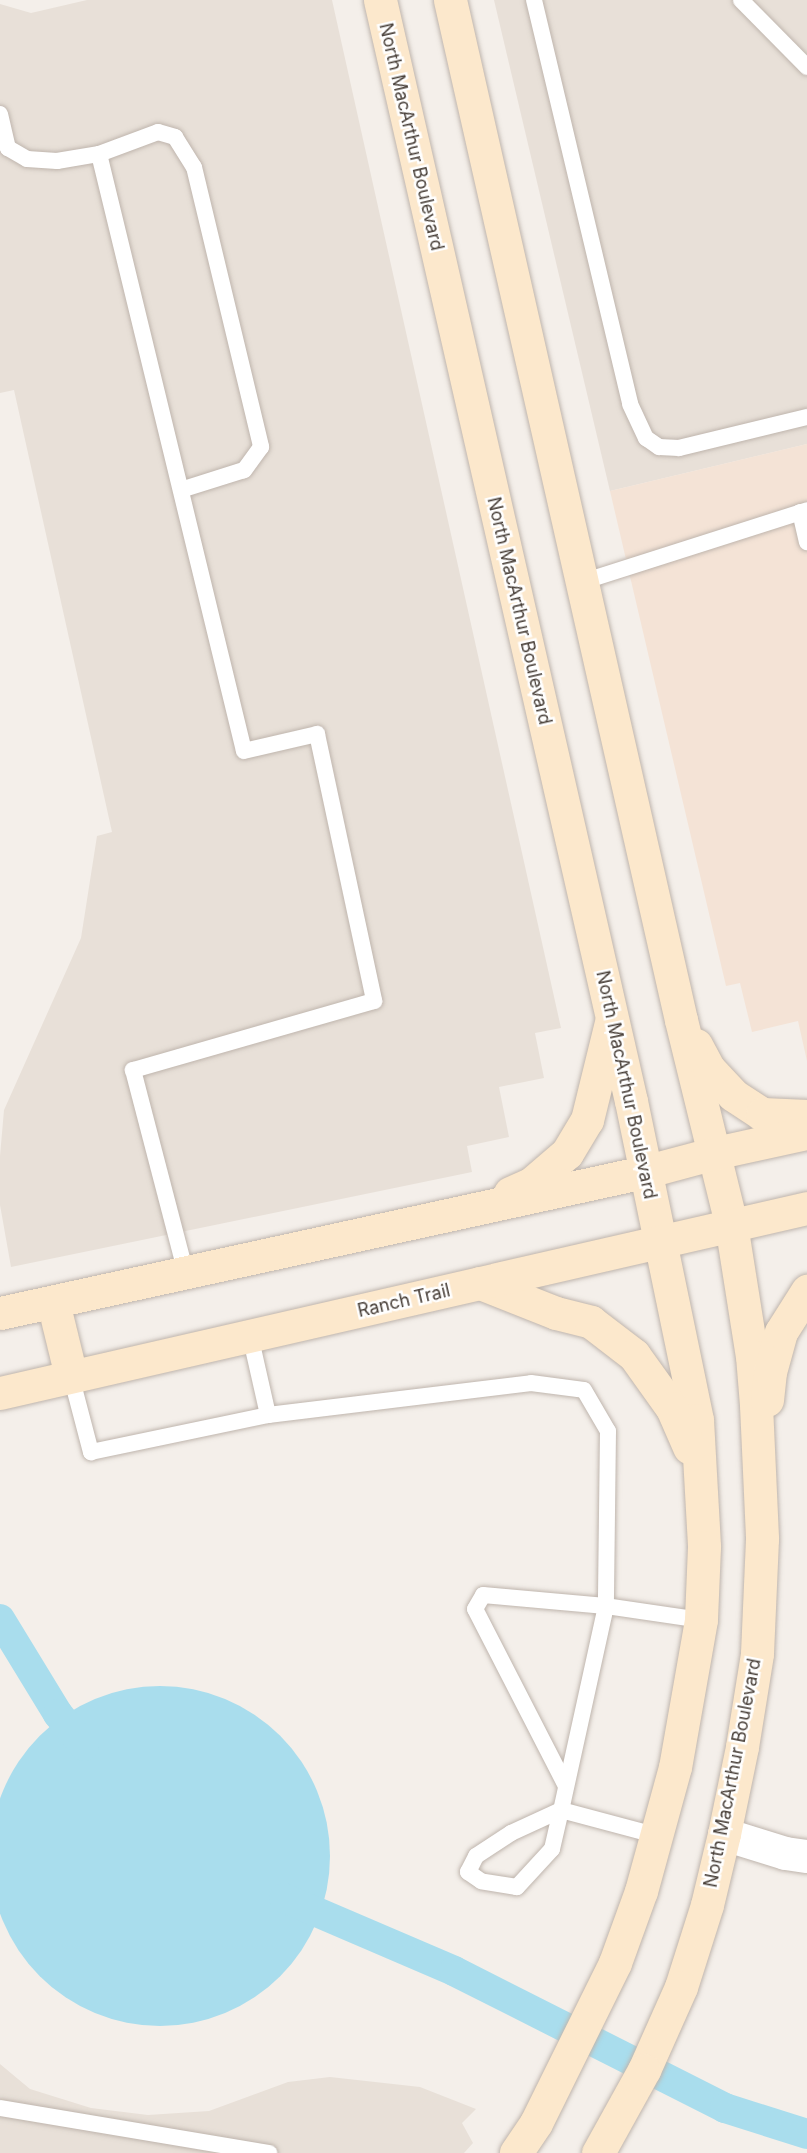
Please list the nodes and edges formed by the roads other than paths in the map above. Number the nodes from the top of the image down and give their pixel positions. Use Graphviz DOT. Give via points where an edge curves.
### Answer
graph roads {
  1 [pos="380,0"];
  2 [pos="450,0"];
  3 [pos="534,0"];
  4 [pos="741,0"];
  5 [pos="807,67"];
  6 [pos="0,114"];
  7 [pos="99,154"];
  8 [pos="807,417"];
  9 [pos="181,490"];
  10 [pos="803,511"];
  11 [pos="807,542"];
  12 [pos="582,582"];
  13 [pos="612,1017"];
  14 [pos="681,1020"];
  15 [pos="807,1116"];
  16 [pos="807,1133"];
  17 [pos="715,1153"];
  18 [pos="644,1172"];
  19 [pos="807,1208"];
  20 [pos="465,1212"];
  21 [pos="731,1224"];
  22 [pos="661,1242"];
  23 [pos="186,1274"];
  24 [pos="480,1283"];
  25 [pos="807,1291"];
  26 [pos="53,1302"];
  27 [pos="0,1313"];
  28 [pos="250,1335"];
  29 [pos="70,1376"];
  30 [pos="0,1393"];
  31 [pos="268,1415"];
  32 [pos="700,1472"];
  33 [pos="761,1473"];
  34 [pos="606,1606"];
  35 [pos="701,1620"];
  36 [pos="566,1786"];
  37 [pos="561,1810"];
  38 [pos="724,1834"];
  39 [pos="655,1835"];
  40 [pos="807,1856"];
  41 [pos="0,2108"];
  42 [pos="268,2153"];
  43 [pos="516,2153"];
  44 [pos="598,2153"];
  1 -- 13 [label="main road, North MacArthur Boulevard"];
  2 -- 12 [label="main road, North MacArthur Boulevard"];
  3 -- 8 [label="lane" via="630,404 646,438 659,447 679,448"];
  4 -- 5 [label="lane"];
  6 -- 7 [label="lane" via="8,148 27,159 57,161"];
  7 -- 9 [label="lane"];
  7 -- 9 [label="lane" via="158,132 175,137 194,167 261,447 243,470"];
  9 -- 23 [label="lane" via="244,751 317,734 374,1001 133,1070"];
  10 -- 11 [label="lane"];
  10 -- 12 [label="lane"];
  12 -- 14 [label="main road, North MacArthur Boulevard"];
  13 -- 18 [label="main road, North MacArthur Boulevard"];
  13 -- 20 [label="main road" via="587,1120 567,1153 532,1183"];
  14 -- 15 [label="main road" via="709,1069 733,1095 762,1114"];
  14 -- 17 [label="main road, North MacArthur Boulevard"];
  16 -- 17 [label="main road"];
  17 -- 18 [label="main road"];
  17 -- 21 [label="main road, North MacArthur Boulevard"];
  18 -- 20 [label="main road"];
  18 -- 22 [label="main road, North MacArthur Boulevard"];
  19 -- 21 [label="main road, Ranch Trail"];
  20 -- 23 [label="main road"];
  21 -- 22 [label="main road, Ranch Trail"];
  21 -- 33 [label="main road, North MacArthur Boulevard" via="752,1356"];
  22 -- 24 [label="main road, Ranch Trail"];
  22 -- 32 [label="main road, North MacArthur Boulevard" via="697,1420"];
  23 -- 26 [label="main road"];
  24 -- 28 [label="main road, Ranch Trail"];
  24 -- 32 [label="main road" via="556,1313 591,1322 634,1355 672,1408"];
  25 -- 33 [label="main road" via="781,1332 770,1372"];
  26 -- 27 [label="main road"];
  26 -- 29 [label="main road"];
  28 -- 29 [label="main road, Ranch Trail"];
  28 -- 31 [label="lane"];
  29 -- 30 [label="main road, Ranch Trail"];
  29 -- 31 [label="lane" via="91,1452"];
  31 -- 34 [label="lane" via="531,1383 584,1390 608,1431"];
  32 -- 35 [label="main road, North MacArthur Boulevard" via="704,1547"];
  33 -- 38 [label="main road, North MacArthur Boulevard" via="757,1654"];
  34 -- 35 [label="lane"];
  34 -- 36 [label="lane"];
  34 -- 36 [label="lane" via="483,1595 475,1609"];
  35 -- 39 [label="main road, North MacArthur Boulevard" via="675,1767"];
  36 -- 37 [label="lane"];
  37 -- 37 [label="lane" via="552,1849 517,1887 481,1881 468,1872 476,1856 511,1833"];
  37 -- 39 [label="lane"];
  38 -- 40 [label="street"];
  38 -- 44 [label="main road, North MacArthur Boulevard" via="681,1987 644,2070"];
  39 -- 43 [label="main road, North MacArthur Boulevard" via="641,1891 615,1963 536,2123"];
  41 -- 42 [label="lane"];
}
